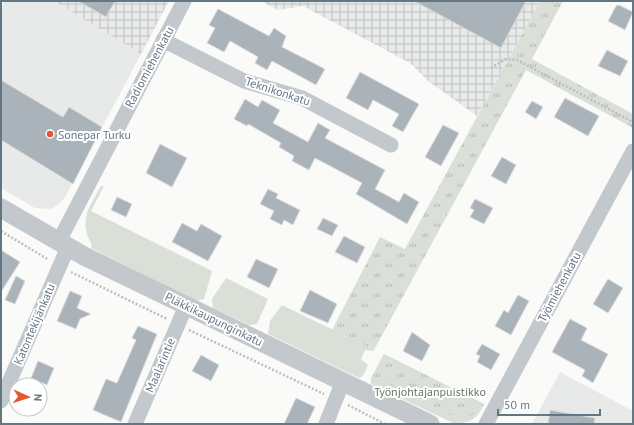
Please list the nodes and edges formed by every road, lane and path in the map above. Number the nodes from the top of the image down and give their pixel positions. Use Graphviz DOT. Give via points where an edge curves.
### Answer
graph roads {
  1 [pos="184,1"];
  2 [pos="163,40"];
  3 [pos="491,68"];
  4 [pos="633,122"];
  5 [pos="391,145"];
  6 [pos="633,151"];
  7 [pos="1,208"];
  8 [pos="63,244"];
  9 [pos="186,306"];
  10 [pos="343,381"];
  11 [pos="4,385"];
  12 [pos="1,401"];
  13 [pos="427,423"];
  14 [pos="135,424"];
  15 [pos="326,424"];
  16 [pos="486,424"];
  1 -- 2 [label="street, Radiomiehenkatu"];
  2 -- 5 [label="street, Teknikonkatu" via="244,81 302,98"];
  2 -- 8 [label="street, Radiomiehenkatu"];
  3 -- 4 [label="path" via="506,59 517,60"];
  6 -- 16 [label="street, Työmiehenkatu"];
  7 -- 8 [label="street, Pläkkikaupunginkatu"];
  8 -- 9 [label="street, Pläkkikaupunginkatu"];
  8 -- 11 [label="street, Katontekijänkatu"];
  9 -- 10 [label="street, Pläkkikaupunginkatu"];
  9 -- 14 [label="street, Maalarintie"];
  10 -- 13 [label="street, Pläkkikaupunginkatu"];
  10 -- 15 [label="street"];
  11 -- 12 [label="street, Katontekijänkatu"];
}
